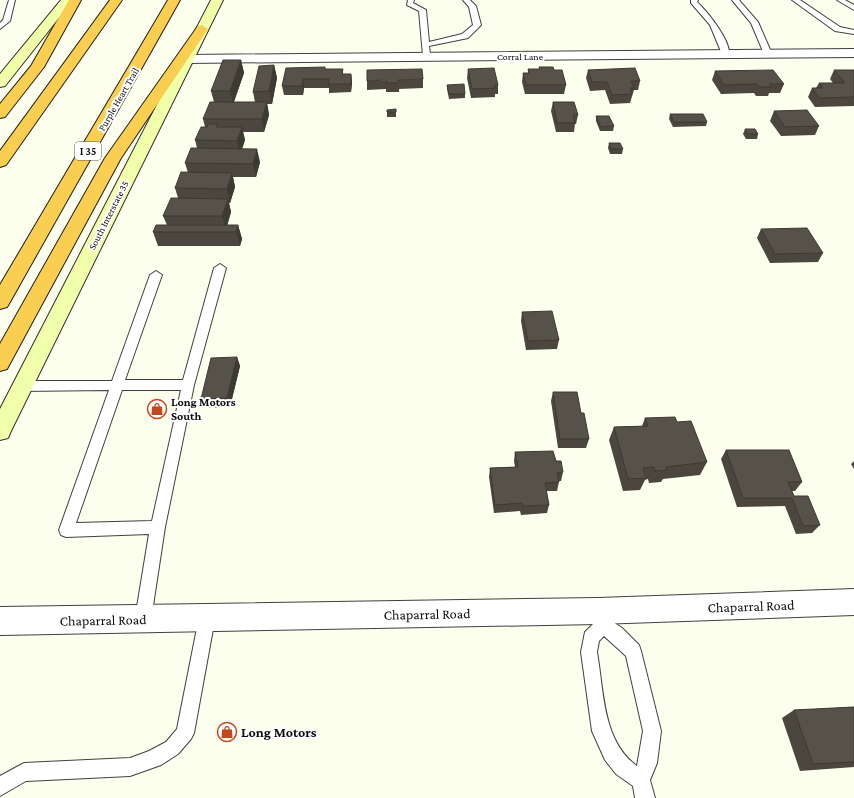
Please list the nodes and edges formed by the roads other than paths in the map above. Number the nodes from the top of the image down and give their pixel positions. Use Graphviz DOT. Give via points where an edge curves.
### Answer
graph roads {
  1 [pos="12,0"];
  2 [pos="67,0"];
  3 [pos="75,0"];
  4 [pos="116,0"];
  5 [pos="174,0"];
  6 [pos="217,0"];
  7 [pos="411,0"];
  8 [pos="466,0"];
  9 [pos="695,0"];
  10 [pos="735,0"];
  11 [pos="795,0"];
  12 [pos="840,0"];
  13 [pos="854,8"];
  14 [pos="0,26"];
  15 [pos="202,29"];
  16 [pos="854,32"];
  17 [pos="426,51"];
  18 [pos="854,53"];
  19 [pos="726,54"];
  20 [pos="768,54"];
  21 [pos="186,59"];
  22 [pos="0,83"];
  23 [pos="0,114"];
  24 [pos="0,162"];
  25 [pos="220,268"];
  26 [pos="156,275"];
  27 [pos="0,302"];
  28 [pos="0,363"];
  29 [pos="188,385"];
  30 [pos="21,386"];
  31 [pos="118,386"];
  32 [pos="0,431"];
  33 [pos="158,527"];
  34 [pos="854,602"];
  35 [pos="207,618"];
  36 [pos="143,619"];
  37 [pos="601,619"];
  38 [pos="0,621"];
  39 [pos="641,780"];
  40 [pos="0,786"];
  41 [pos="645,798"];
  1 -- 14 [label="lane" via="6,21"];
  2 -- 22 [label="main road"];
  3 -- 23 [label="highway" via="36,67"];
  4 -- 24 [label="highway"];
  5 -- 27 [label="highway, Purple Heart Trail / I 35"];
  6 -- 15 [label="main road, South Interstate 35"];
  7 -- 17 [label="lane" via="409,4 422,10"];
  8 -- 17 [label="lane" via="472,6 477,25 465,36"];
  9 -- 19 [label="lane" via="693,2 704,11 716,28"];
  10 -- 20 [label="lane" via="754,22"];
  11 -- 16 [label="lane" via="838,29"];
  12 -- 13 [label="lane"];
  15 -- 21 [label="main road, South Interstate 35"];
  15 -- 28 [label="highway" via="113,158"];
  17 -- 19 [label="street, Corral Lane"];
  17 -- 21 [label="street, Corral Lane"];
  18 -- 20 [label="street, Corral Lane"];
  19 -- 20 [label="street, Corral Lane"];
  21 -- 30 [label="main road, South Interstate 35"];
  25 -- 29 [label="lane"];
  26 -- 31 [label="lane"];
  29 -- 31 [label="lane"];
  29 -- 33 [label="lane"];
  30 -- 31 [label="lane"];
  30 -- 32 [label="main road, South Interstate 35"];
  31 -- 33 [label="lane" via="66,530"];
  33 -- 36 [label="lane"];
  34 -- 37 [label="street, Chaparral Road"];
  35 -- 36 [label="street, Chaparral Road"];
  35 -- 37 [label="street, Chaparral Road"];
  35 -- 40 [label="lane" via="184,733 172,748 154,758 130,766 24,772"];
  36 -- 38 [label="street, Chaparral Road"];
  37 -- 39 [label="lane" via="633,651 652,731 648,763"];
  37 -- 39 [label="lane" via="591,638 589,652 601,731 612,754"];
  39 -- 41 [label="lane"];
}
